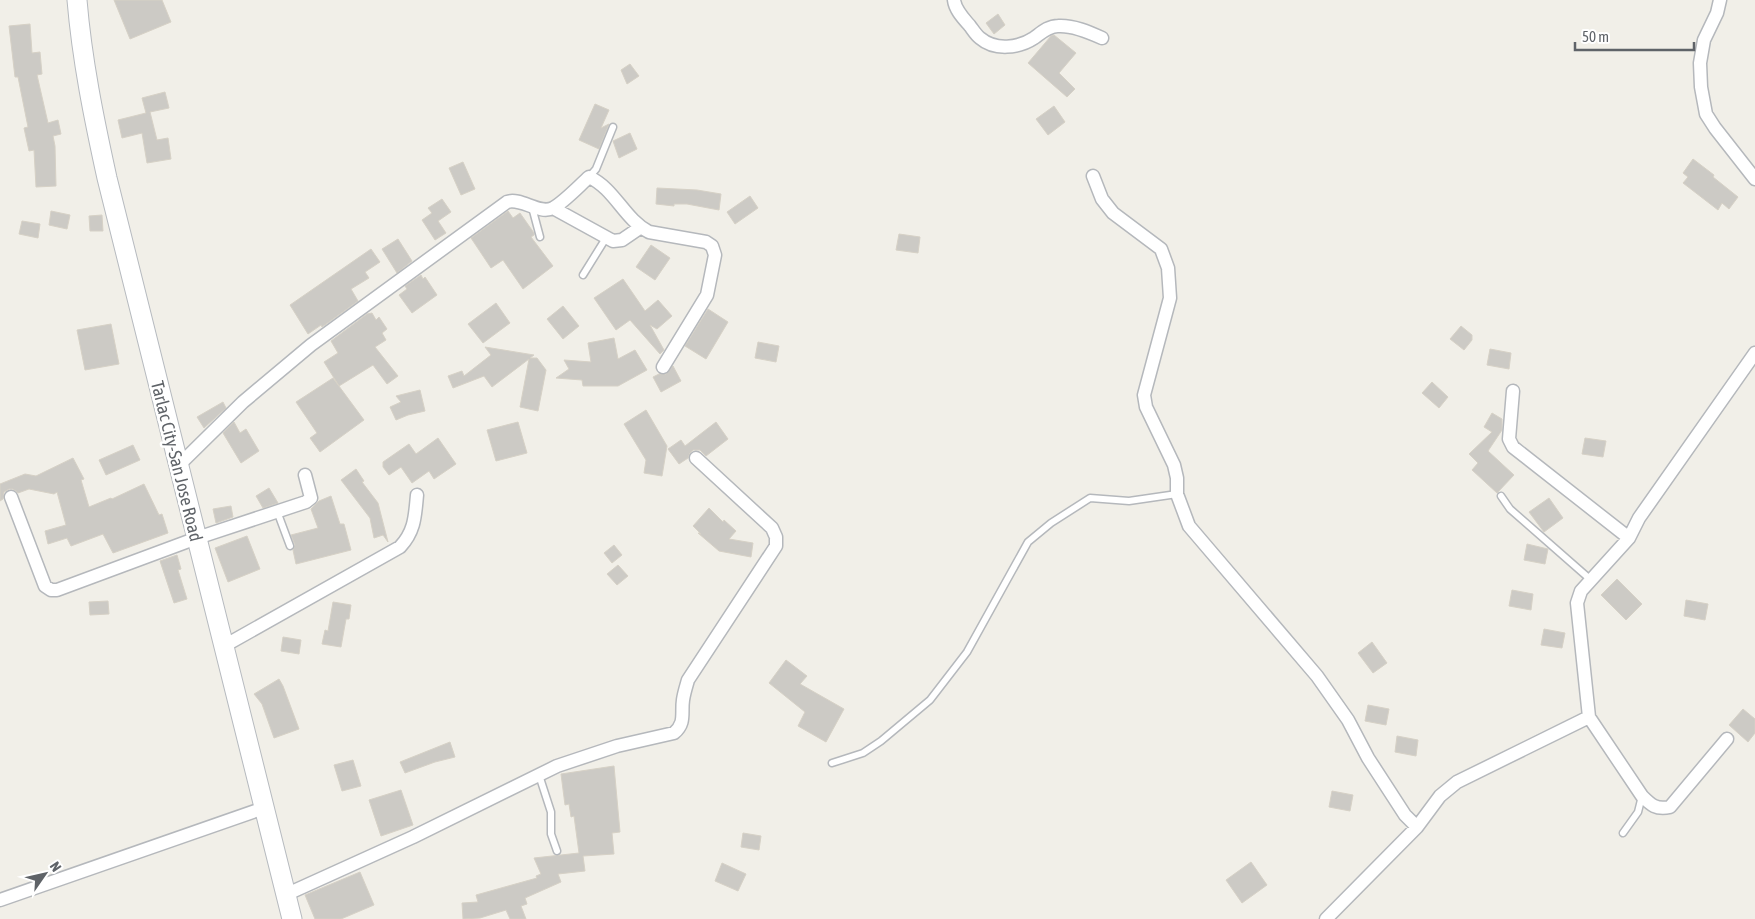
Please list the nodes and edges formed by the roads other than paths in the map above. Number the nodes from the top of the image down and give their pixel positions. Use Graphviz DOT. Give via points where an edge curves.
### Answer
graph roads {
  1 [pos="77,0"];
  2 [pos="954,0"];
  3 [pos="1720,0"];
  4 [pos="1102,38"];
  5 [pos="613,127"];
  6 [pos="1093,176"];
  7 [pos="590,177"];
  8 [pos="1755,179"];
  9 [pos="532,206"];
  10 [pos="553,208"];
  11 [pos="641,228"];
  12 [pos="540,237"];
  13 [pos="606,238"];
  14 [pos="583,276"];
  15 [pos="1755,353"];
  16 [pos="663,367"];
  17 [pos="1514,392"];
  18 [pos="696,458"];
  19 [pos="179,465"];
  20 [pos="305,475"];
  21 [pos="1177,494"];
  22 [pos="417,495"];
  23 [pos="1501,496"];
  24 [pos="11,498"];
  25 [pos="277,512"];
  26 [pos="197,538"];
  27 [pos="1629,538"];
  28 [pos="290,546"];
  29 [pos="1591,580"];
  30 [pos="224,646"];
  31 [pos="1589,717"];
  32 [pos="1727,739"];
  33 [pos="832,763"];
  34 [pos="539,774"];
  35 [pos="1642,796"];
  36 [pos="264,808"];
  37 [pos="1417,827"];
  38 [pos="1623,833"];
  39 [pos="557,851"];
  40 [pos="285,895"];
  41 [pos="0,900"];
  42 [pos="292,919"];
  43 [pos="1326,919"];
  1 -- 19 [label="main road, Tarlac City-San Jose Road" via="80,39 94,119"];
  2 -- 4 [label="street" via="980,38 992,46 1018,46 1057,26 1071,27"];
  3 -- 8 [label="street" via="1718,13 1704,40 1700,64 1706,114"];
  5 -- 7 [label="lane"];
  6 -- 21 [label="street" via="1102,199 1113,213 1161,249 1168,268 1170,298 1144,395 1146,407 1174,465"];
  7 -- 10 [label="street"];
  7 -- 11 [label="street" via="604,186"];
  9 -- 10 [label="street"];
  9 -- 12 [label="lane"];
  9 -- 19 [label="street" via="507,202 334,328 243,402"];
  10 -- 13 [label="street"];
  11 -- 13 [label="street" via="618,241"];
  11 -- 16 [label="street" via="706,242 712,246 715,255 707,295"];
  13 -- 14 [label="lane"];
  15 -- 27 [label="street" via="1639,518"];
  17 -- 27 [label="street" via="1510,439 1513,447"];
  18 -- 34 [label="street" via="772,528 776,546 688,680 679,728"];
  19 -- 26 [label="main road, Tarlac City-San Jose Road"];
  20 -- 25 [label="street" via="311,498"];
  21 -- 33 [label="lane" via="1129,501 1090,498 1051,523 1028,542 967,652 930,700 863,753"];
  21 -- 37 [label="street" via="1189,526 1317,676 1348,720 1405,815"];
  22 -- 30 [label="street" via="413,525 400,547"];
  23 -- 29 [label="lane" via="1510,509"];
  24 -- 26 [label="street" via="44,586 51,590 67,587"];
  25 -- 26 [label="street"];
  25 -- 28 [label="lane"];
  26 -- 30 [label="main road, Tarlac City-San Jose Road"];
  27 -- 29 [label="street"];
  29 -- 31 [label="street" via="1581,591 1577,603"];
  30 -- 36 [label="main road, Tarlac City-San Jose Road"];
  31 -- 35 [label="street"];
  31 -- 37 [label="street" via="1457,782 1440,796"];
  32 -- 35 [label="street" via="1670,807 1661,809"];
  34 -- 39 [label="lane" via="551,812 551,834"];
  34 -- 40 [label="street" via="413,837"];
  35 -- 38 [label="lane" via="1638,812"];
  36 -- 40 [label="main road, Tarlac City-San Jose Road"];
  36 -- 41 [label="street"];
  37 -- 43 [label="street"];
  40 -- 42 [label="main road, Tarlac City-San Jose Road"];
}
